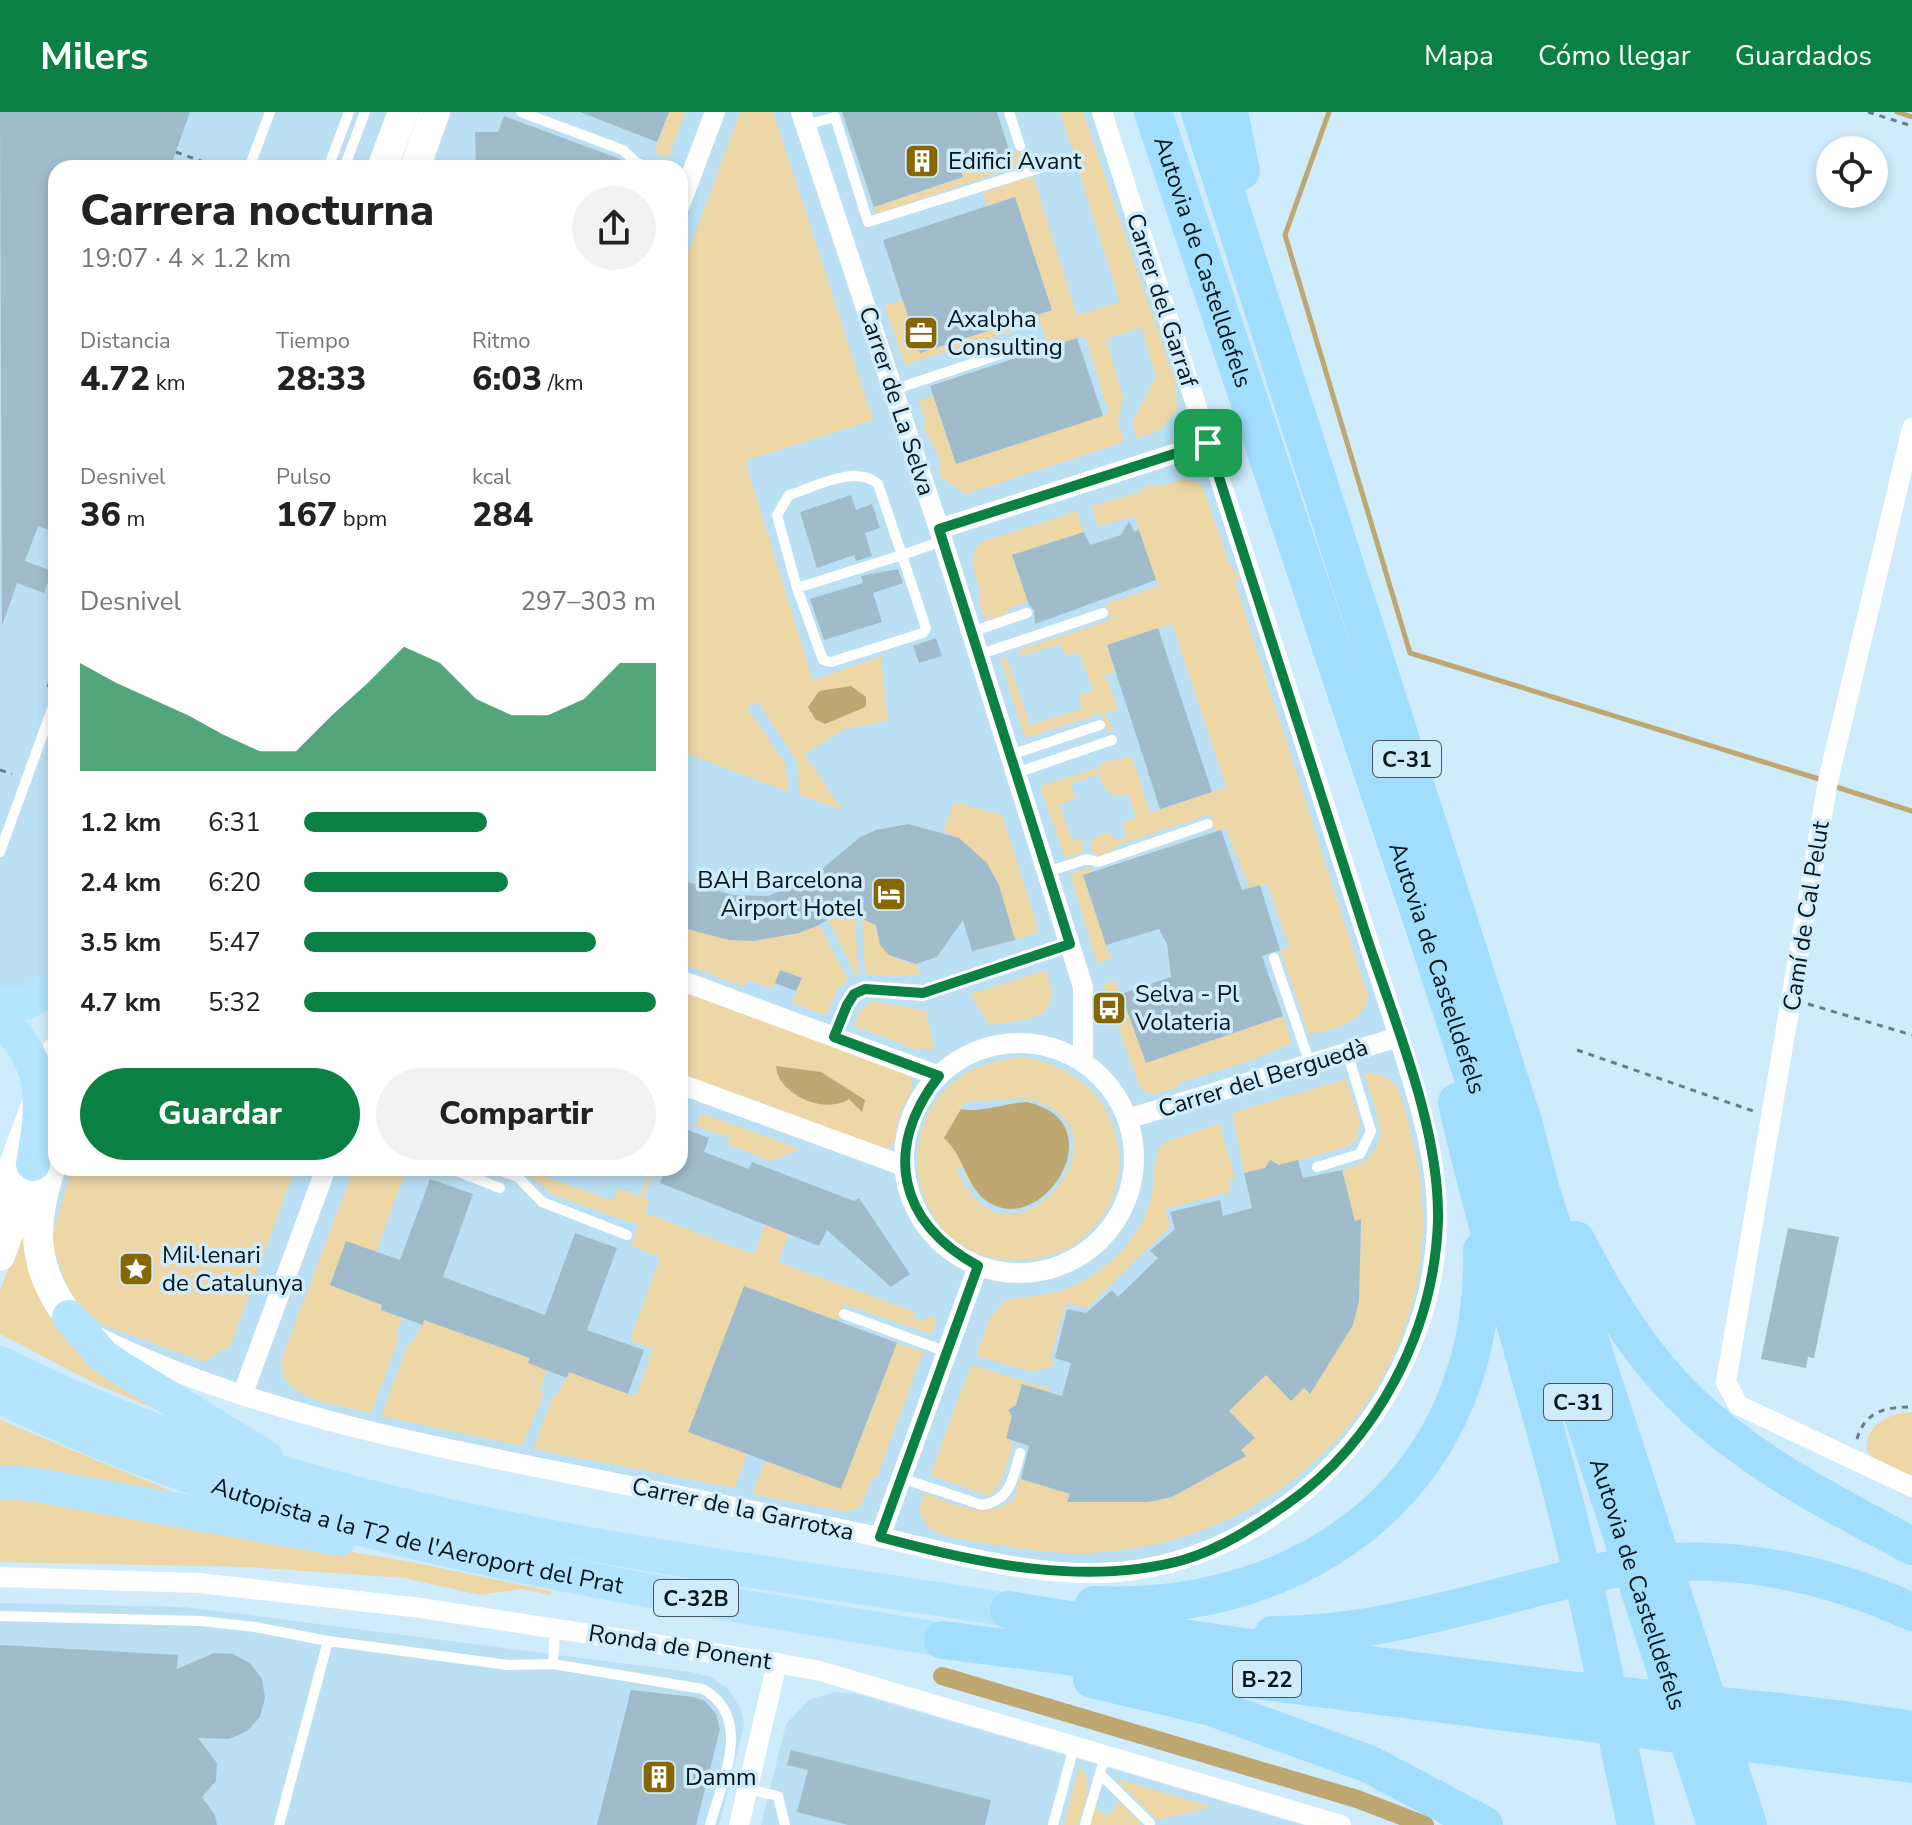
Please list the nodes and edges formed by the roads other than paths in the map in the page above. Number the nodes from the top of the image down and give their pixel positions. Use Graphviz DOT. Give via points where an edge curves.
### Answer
graph roads {
  1 [pos="270,112"];
  2 [pos="349,112"];
  3 [pos="365,112"];
  4 [pos="403,112"];
  5 [pos="435,112"];
  6 [pos="521,112"];
  7 [pos="715,112"];
  8 [pos="1009,112"];
  9 [pos="1102,112"];
  10 [pos="1153,112"];
  11 [pos="1200,112"];
  12 [pos="1229,112"];
  13 [pos="803,119"];
  14 [pos="1020,146"];
  15 [pos="252,160"];
  16 [pos="331,160"];
  17 [pos="347,160"];
  18 [pos="385,160"];
  19 [pos="418,160"];
  20 [pos="634,160"];
  21 [pos="1053,164"];
  22 [pos="688,171"];
  23 [pos="1025,346"];
  24 [pos="893,390"];
  25 [pos="1290,392"];
  26 [pos="1912,428"];
  27 [pos="1208,443"];
  28 [pos="941,535"];
  29 [pos="902,555"];
  30 [pos="797,588"];
  31 [pos="1027,613"];
  32 [pos="1103,613"];
  33 [pos="971,632"];
  34 [pos="978,655"];
  35 [pos="48,720"];
  36 [pos="1100,725"];
  37 [pos="1112,740"];
  38 [pos="1013,764"];
  39 [pos="1208,824"];
  40 [pos="0,852"];
  41 [pos="1047,872"];
  42 [pos="1425,929"];
  43 [pos="1070,944"];
  44 [pos="1274,958"];
  45 [pos="688,983"];
  46 [pos="48,991"];
  47 [pos="0,1005"];
  48 [pos="0,1019"];
  49 [pos="834,1037"];
  50 [pos="1399,1037"];
  51 [pos="0,1048"];
  52 [pos="1347,1052"];
  53 [pos="1083,1061"];
  54 [pos="1310,1064"];
  55 [pos="939,1076"];
  56 [pos="688,1087"];
  57 [pos="48,1102"];
  58 [pos="48,1108"];
  59 [pos="1127,1119"];
  60 [pos="1524,1125"];
  61 [pos="34,1161"];
  62 [pos="904,1166"];
  63 [pos="1317,1167"];
  64 [pos="323,1176"];
  65 [pos="469,1176"];
  66 [pos="515,1176"];
  67 [pos="500,1188"];
  68 [pos="0,1203"];
  69 [pos="1481,1208"];
  70 [pos="627,1235"];
  71 [pos="0,1256"];
  72 [pos="978,1266"];
  73 [pos="844,1314"];
  74 [pos="69,1317"];
  75 [pos="0,1347"];
  76 [pos="947,1352"];
  77 [pos="0,1363"];
  78 [pos="243,1393"];
  79 [pos="0,1396"];
  80 [pos="0,1411"];
  81 [pos="1020,1453"];
  82 [pos="266,1457"];
  83 [pos="151,1460"];
  84 [pos="901,1478"];
  85 [pos="0,1482"];
  86 [pos="1912,1487"];
  87 [pos="358,1493"];
  88 [pos="880,1537"];
  89 [pos="1912,1546"];
  90 [pos="449,1550"];
  91 [pos="0,1577"];
  92 [pos="1009,1610"];
  93 [pos="1912,1612"];
  94 [pos="0,1616"];
  95 [pos="555,1627"];
  96 [pos="1162,1636"];
  97 [pos="943,1640"];
  98 [pos="328,1641"];
  99 [pos="777,1663"];
  100 [pos="553,1664"];
  101 [pos="1588,1708"];
  102 [pos="1912,1730"];
  103 [pos="1074,1747"];
  104 [pos="1912,1764"];
  105 [pos="1103,1765"];
  106 [pos="748,1789"];
  107 [pos="1150,1823"];
  108 [pos="279,1825"];
  109 [pos="710,1825"];
  110 [pos="739,1825"];
  111 [pos="785,1825"];
  112 [pos="1053,1825"];
  113 [pos="1085,1825"];
  114 [pos="1341,1825"];
  115 [pos="1484,1825"];
  116 [pos="1636,1825"];
  117 [pos="1716,1825"];
  118 [pos="1748,1825"];
  1 -- 15 [label="lane"];
  2 -- 16 [label="lane"];
  3 -- 17 [label="lane"];
  4 -- 18 [label="main road"];
  5 -- 19 [label="main road"];
  6 -- 20 [label="lane" via="623,150"];
  7 -- 22 [label="street"];
  8 -- 14 [label="lane"];
  9 -- 27 [label="street, Carrer del Garraf"];
  10 -- 42 [label="highway, Autovia de Castelldefels / C-31"];
  11 -- 25 [label="highway, Autovia de Castelldefels / C-31"];
  12 -- 25 [label="highway"];
  13 -- 21 [label="lane" via="835,117 868,222"];
  13 -- 24 [label="street, Carrer de La Selva"];
  23 -- 24 [label="lane"];
  24 -- 28 [label="street, Carrer de La Selva"];
  25 -- 60 [label="highway, Autovia de Castelldefels / C-31"];
  26 -- 86 [label="street, Camí de Cal Pelut" via="1828,781 1726,1382 1738,1405"];
  27 -- 28 [label="street"];
  27 -- 50 [label="street, Carrer del Garraf"];
  28 -- 29 [label="lane"];
  28 -- 33 [label="street, Carrer de La Selva"];
  29 -- 30 [label="lane"];
  29 -- 30 [label="lane" via="926,628 923,633 831,662 823,660"];
  29 -- 30 [label="lane" via="878,484 870,477 858,474 789,495 777,515"];
  31 -- 33 [label="lane"];
  32 -- 34 [label="lane"];
  33 -- 34 [label="street, Carrer de La Selva"];
  34 -- 38 [label="street, Carrer de La Selva"];
  35 -- 40 [label="lane"];
  36 -- 38 [label="lane"];
  37 -- 38 [label="lane"];
  38 -- 41 [label="street, Carrer de La Selva"];
  39 -- 41 [label="lane" via="1098,862 1087,859"];
  41 -- 43 [label="street, Carrer de La Selva"];
  42 -- 69 [label="highway"];
  42 -- 117 [label="highway, Autovia de Castelldefels / C-31"];
  43 -- 49 [label="lane" via="923,993 865,989 854,994"];
  43 -- 53 [label="street, Carrer de La Selva" via="1083,987"];
  44 -- 54 [label="lane"];
  45 -- 49 [label="street"];
  46 -- 47 [label="highway" via="26,1003"];
  48 -- 57 [label="highway" via="28,1055"];
  49 -- 55 [label="street"];
  50 -- 52 [label="street, Carrer del Berguedà"];
  50 -- 88 [label="street, Carrer de la Garrotxa" via="1435,1167 1434,1260 1414,1340 1371,1424 1310,1488 1224,1544 1186,1559 1117,1572 1012,1565"];
  51 -- 61 [label="highway" via="17,1090"];
  52 -- 54 [label="street, Carrer del Berguedà"];
  52 -- 63 [label="lane" via="1371,1131 1360,1154"];
  53 -- 55 [label="street" via="1054,1048 993,1046"];
  53 -- 59 [label="street" via="1116,1096"];
  54 -- 59 [label="street, Carrer del Berguedà"];
  55 -- 62 [label="street" via="915,1112"];
  56 -- 62 [label="street"];
  58 -- 61 [label="highway"];
  59 -- 72 [label="street" via="1134,1151 1131,1184 1120,1214 1100,1240 1073,1260 1043,1271 1010,1273"];
  60 -- 89 [label="highway" via="1601,1289 1652,1361 1691,1404 1783,1475"];
  60 -- 118 [label="highway, Autovia de Castelldefels / C-31"];
  61 -- 68 [label="main road"];
  61 -- 71 [label="main road"];
  61 -- 74 [label="main road" via="38,1253 50,1289"];
  62 -- 72 [label="street" via="911,1198 926,1227 949,1250"];
  64 -- 78 [label="street"];
  65 -- 67 [label="lane"];
  66 -- 70 [label="lane" via="542,1202"];
  69 -- 92 [label="highway" via="1479,1323 1460,1393 1433,1446 1397,1493 1351,1535 1298,1567 1238,1590 1138,1607 1062,1604"];
  69 -- 116 [label="highway" via="1564,1500"];
  72 -- 76 [label="street"];
  73 -- 76 [label="lane"];
  74 -- 78 [label="street, Carrer de la Garrotxa" via="124,1349"];
  74 -- 82 [label="highway" via="103,1356"];
  75 -- 82 [label="highway" via="109,1398"];
  76 -- 84 [label="street"];
  77 -- 87 [label="highway, C-32B" via="105,1412 231,1460"];
  78 -- 88 [label="street, Carrer de la Garrotxa" via="379,1433"];
  79 -- 83 [label="highway, Autopista a la T2 de l'Aeroport del Prat / C-32B"];
  80 -- 83 [label="highway" via="95,1454"];
  81 -- 84 [label="lane" via="1011,1486 995,1503 982,1505"];
  82 -- 87 [label="highway"];
  83 -- 90 [label="highway, Autopista a la T2 de l'Aeroport del Prat / C-32B" via="283,1505"];
  84 -- 88 [label="street"];
  85 -- 90 [label="highway" via="299,1534"];
  87 -- 92 [label="highway, C-32B" via="533,1535"];
  90 -- 97 [label="highway, Autopista a la T2 de l'Aeroport del Prat / C-32B"];
  91 -- 95 [label="street, Ronda de Ponent" via="199,1583"];
  92 -- 96 [label="highway, B-22"];
  93 -- 96 [label="highway" via="1821,1578 1747,1565 1681,1562 1608,1570 1363,1629"];
  94 -- 98 [label="lane" via="201,1621"];
  95 -- 99 [label="street, Ronda de Ponent"];
  95 -- 100 [label="lane"];
  96 -- 101 [label="highway, B-22"];
  97 -- 101 [label="highway, B-22"];
  97 -- 115 [label="highway" via="979,1658 1211,1707 1369,1764"];
  98 -- 100 [label="lane" via="508,1665"];
  98 -- 108 [label="lane"];
  99 -- 103 [label="street, Ronda de Ponent" via="820,1671"];
  99 -- 106 [label="street"];
  100 -- 109 [label="lane" via="703,1689 718,1697 734,1729"];
  101 -- 102 [label="highway, B-22" via="1840,1718"];
  101 -- 104 [label="highway, B-22" via="1826,1754"];
  103 -- 105 [label="street, Ronda de Ponent"];
  103 -- 112 [label="lane"];
  105 -- 107 [label="lane"];
  105 -- 113 [label="lane"];
  105 -- 114 [label="street, Ronda de Ponent"];
  106 -- 110 [label="street"];
  106 -- 111 [label="lane" via="778,1796"];
}
